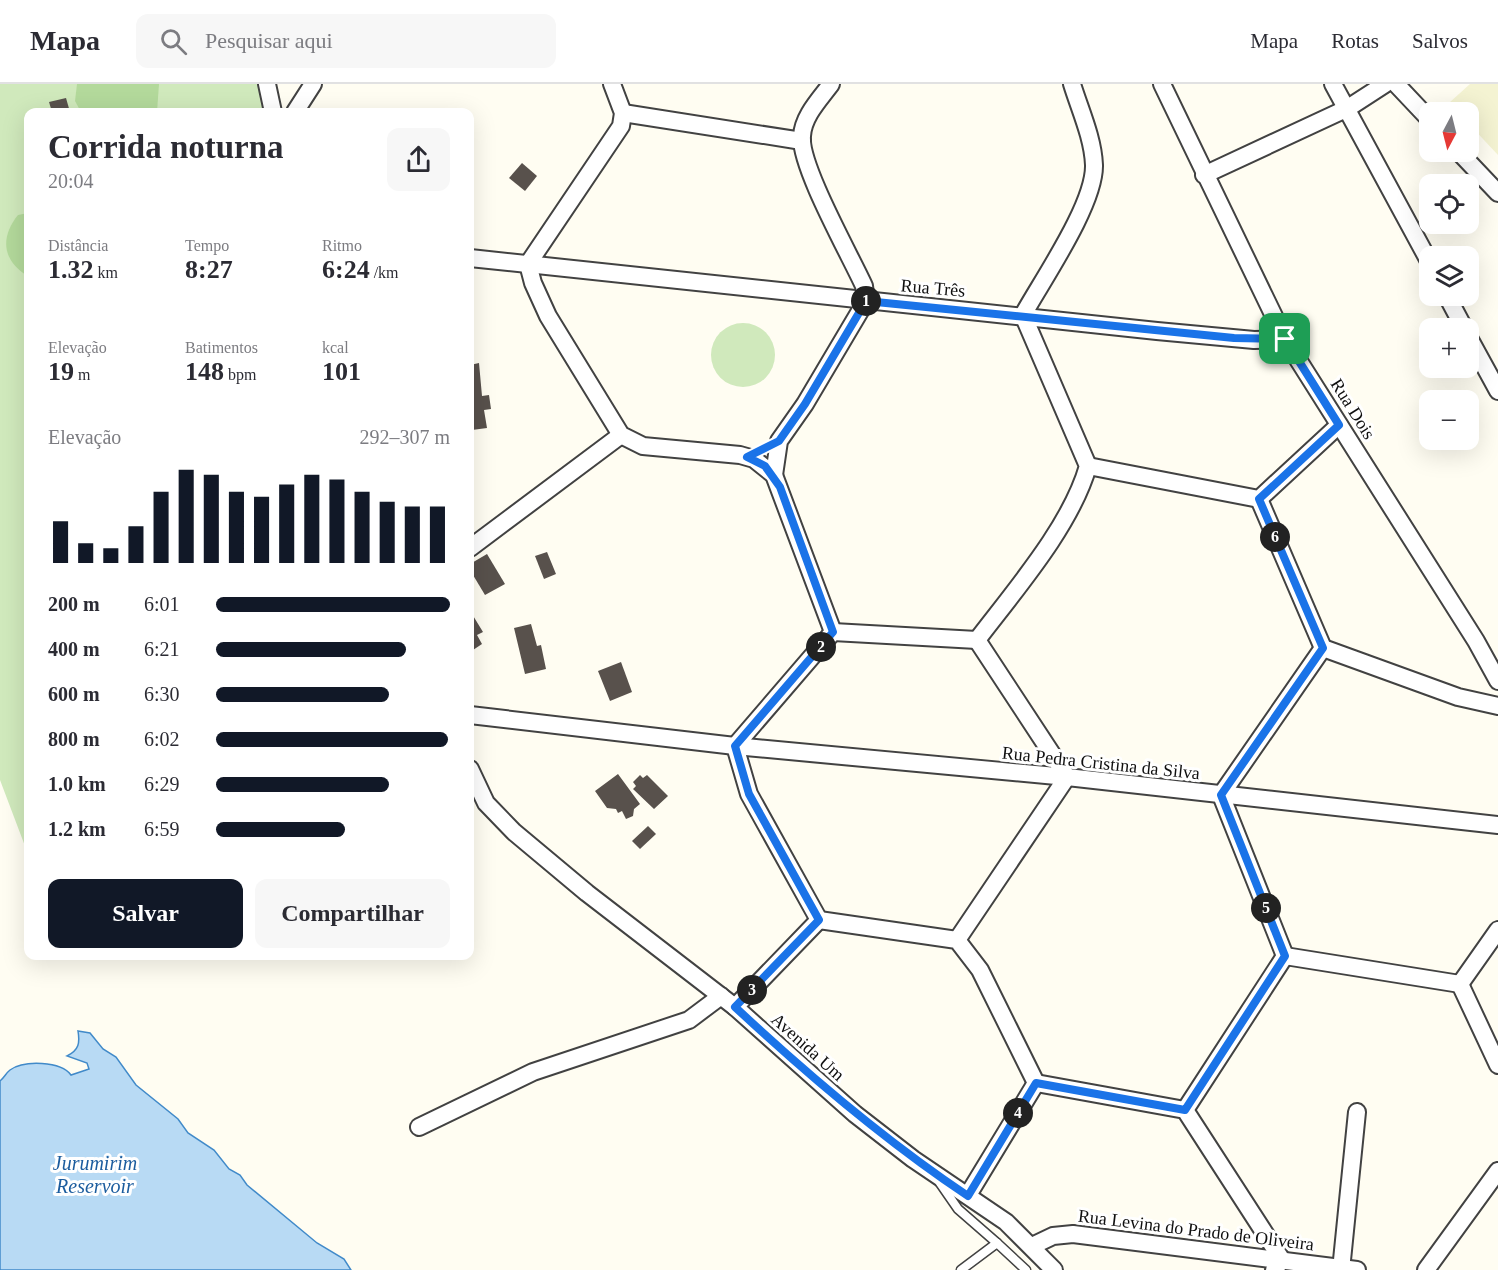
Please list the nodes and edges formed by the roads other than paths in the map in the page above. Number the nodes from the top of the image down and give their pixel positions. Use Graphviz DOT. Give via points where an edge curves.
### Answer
graph roads {
  1 [pos="267,84"];
  2 [pos="313,84"];
  3 [pos="612,84"];
  4 [pos="831,84"];
  5 [pos="1072,84"];
  6 [pos="1162,84"];
  7 [pos="1333,84"];
  8 [pos="1385,84"];
  9 [pos="1396,84"];
  10 [pos="272,108"];
  11 [pos="298,108"];
  12 [pos="1348,108"];
  13 [pos="1419,108"];
  14 [pos="623,113"];
  15 [pos="802,141"];
  16 [pos="1469,162"];
  17 [pos="1204,175"];
  18 [pos="1498,193"];
  19 [pos="1421,246"];
  20 [pos="474,258"];
  21 [pos="528,264"];
  22 [pos="866,301"];
  23 [pos="1023,315"];
  24 [pos="1285,339"];
  25 [pos="1479,356"];
  26 [pos="1498,391"];
  27 [pos="1339,425"];
  28 [pos="621,435"];
  29 [pos="779,441"];
  30 [pos="747,457"];
  31 [pos="1088,466"];
  32 [pos="774,475"];
  33 [pos="1259,499"];
  34 [pos="474,545"];
  35 [pos="833,632"];
  36 [pos="977,640"];
  37 [pos="1323,648"];
  38 [pos="1498,681"];
  39 [pos="1498,706"];
  40 [pos="474,715"];
  41 [pos="735,746"];
  42 [pos="1067,777"];
  43 [pos="474,778"];
  44 [pos="1221,795"];
  45 [pos="1498,825"];
  46 [pos="819,920"];
  47 [pos="1498,930"];
  48 [pos="957,940"];
  49 [pos="1285,956"];
  50 [pos="1460,984"];
  51 [pos="721,996"];
  52 [pos="735,1007"];
  53 [pos="1498,1065"];
  54 [pos="1036,1083"];
  55 [pos="1185,1110"];
  56 [pos="1357,1112"];
  57 [pos="419,1127"];
  58 [pos="1498,1171"];
  59 [pos="935,1173"];
  60 [pos="968,1196"];
  61 [pos="997,1243"];
  62 [pos="1032,1246"];
  63 [pos="1278,1265"];
  64 [pos="1347,1269"];
  65 [pos="961,1270"];
  66 [pos="1026,1270"];
  67 [pos="1054,1270"];
  68 [pos="1426,1270"];
  1 -- 10 [label="street"];
  2 -- 11 [label="street"];
  3 -- 14 [label="street"];
  4 -- 15 [label="street" via="808,115"];
  5 -- 23 [label="street" via="1088,134 1093,184"];
  6 -- 17 [label="street, Rua Dois"];
  7 -- 12 [label="street"];
  8 -- 12 [label="street"];
  9 -- 13 [label="street"];
  12 -- 17 [label="street"];
  12 -- 19 [label="street"];
  14 -- 15 [label="street"];
  14 -- 21 [label="street" via="613,140"];
  15 -- 22 [label="street" via="820,193 864,286"];
  16 -- 18 [label="street"];
  17 -- 24 [label="street, Rua Dois"];
  20 -- 21 [label="street, Rua Três"];
  21 -- 22 [label="street, Rua Três"];
  21 -- 28 [label="street" via="532,283 548,316"];
  22 -- 23 [label="street, Rua Três"];
  22 -- 29 [label="street"];
  23 -- 24 [label="street, Rua Três" via="1234,338"];
  23 -- 31 [label="street"];
  24 -- 27 [label="street, Rua Dois"];
  25 -- 26 [label="street"];
  27 -- 33 [label="street"];
  27 -- 38 [label="street, Rua Dois"];
  28 -- 30 [label="street" via="643,446"];
  28 -- 34 [label="street"];
  29 -- 30 [label="street"];
  29 -- 32 [label="street"];
  30 -- 32 [label="street"];
  31 -- 33 [label="street"];
  31 -- 36 [label="street" via="1067,515"];
  32 -- 35 [label="street"];
  33 -- 37 [label="street"];
  35 -- 36 [label="street"];
  35 -- 41 [label="street"];
  36 -- 42 [label="street"];
  37 -- 39 [label="street" via="1458,697"];
  37 -- 44 [label="street"];
  40 -- 41 [label="street, Rua Pedra Cristina da Silva"];
  41 -- 42 [label="street, Rua Pedra Cristina da Silva"];
  41 -- 46 [label="street" via="749,794"];
  42 -- 44 [label="street, Rua Pedra Cristina da Silva"];
  42 -- 48 [label="street"];
  43 -- 51 [label="street, Avenida Um" via="486,803 514,832"];
  44 -- 45 [label="street, Rua Pedra Cristina da Silva"];
  44 -- 49 [label="street"];
  46 -- 48 [label="street"];
  46 -- 52 [label="street"];
  47 -- 50 [label="street"];
  48 -- 54 [label="street" via="980,970"];
  49 -- 50 [label="street"];
  49 -- 55 [label="street"];
  50 -- 53 [label="street"];
  51 -- 52 [label="street, Avenida Um"];
  51 -- 57 [label="street" via="689,1020 534,1072"];
  52 -- 59 [label="street, Avenida Um" via="855,1114"];
  54 -- 55 [label="street"];
  54 -- 60 [label="street"];
  55 -- 63 [label="street"];
  56 -- 64 [label="street"];
  58 -- 68 [label="street"];
  59 -- 60 [label="street, Avenida Um"];
  59 -- 61 [label="lane" via="958,1209"];
  60 -- 62 [label="street, Avenida Um"];
  61 -- 65 [label="lane"];
  61 -- 66 [label="lane"];
  62 -- 63 [label="street, Rua Levina do Prado de Oliveira" via="1053,1236 1073,1234"];
  62 -- 67 [label="street, Avenida Um"];
  63 -- 64 [label="street, Rua Levina do Prado de Oliveira"];
}
